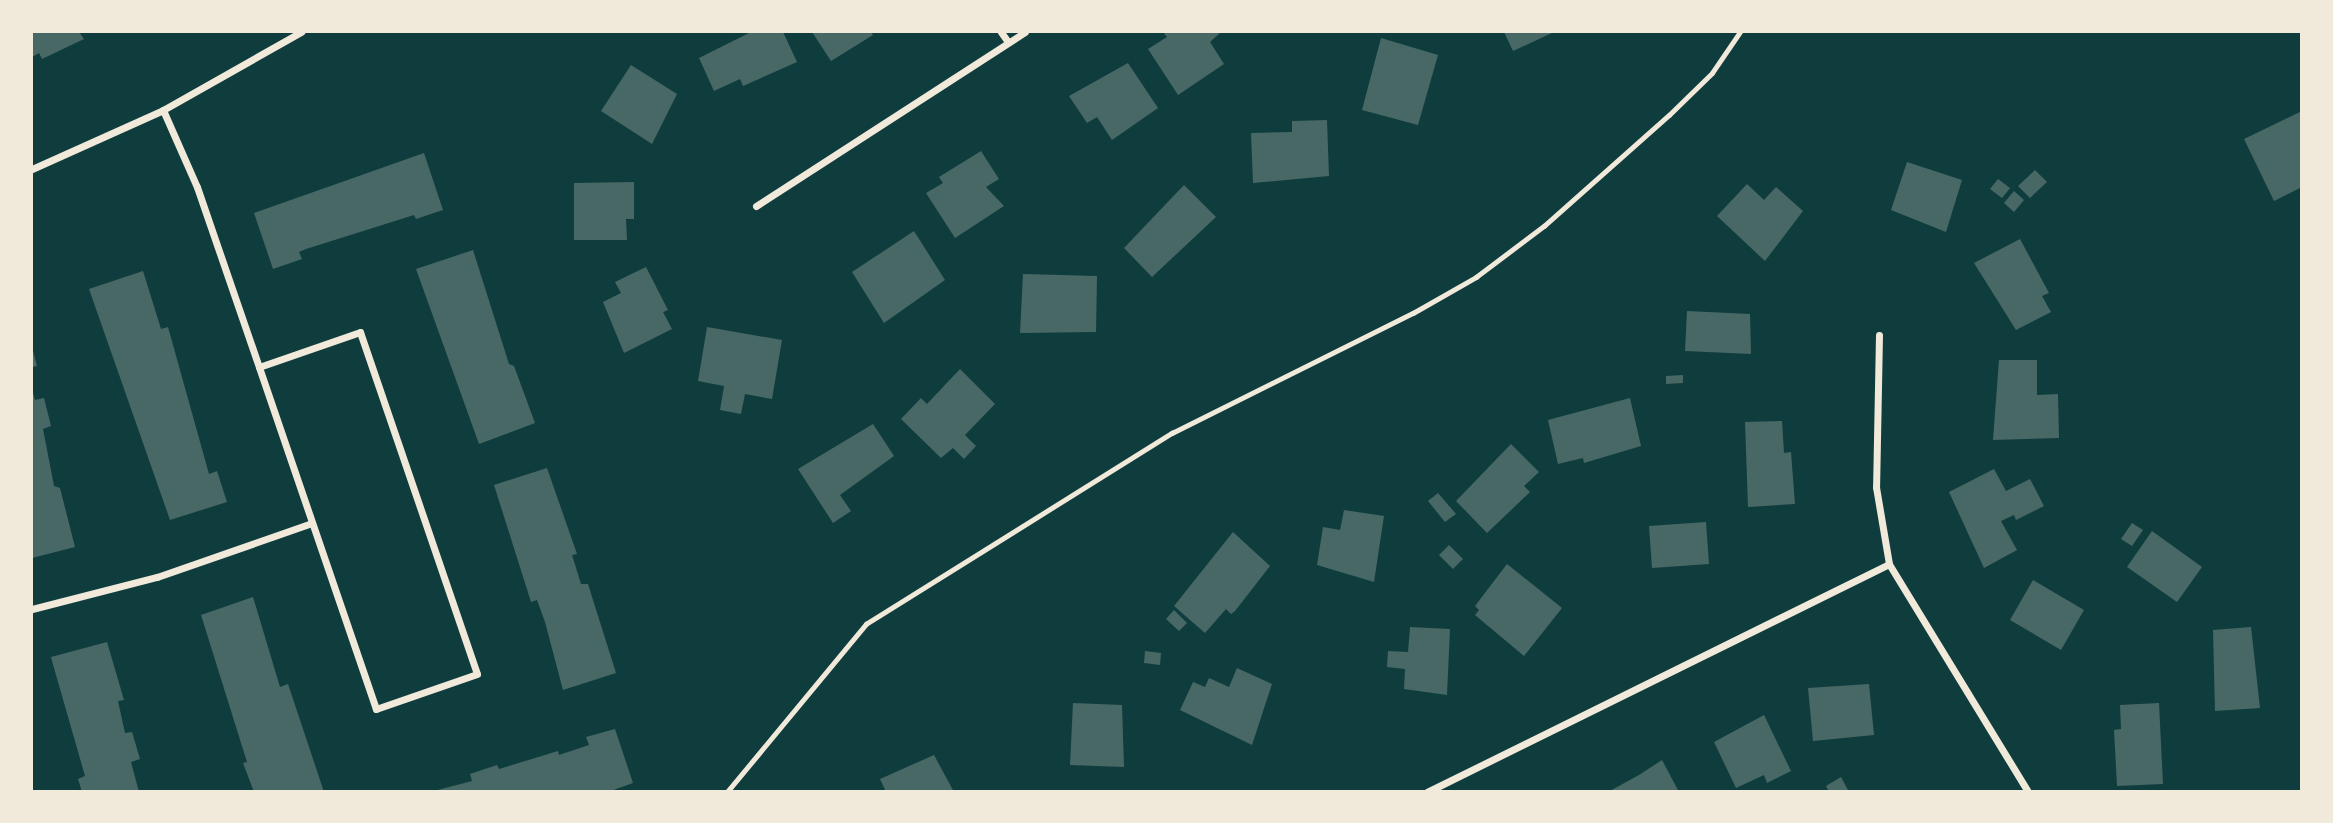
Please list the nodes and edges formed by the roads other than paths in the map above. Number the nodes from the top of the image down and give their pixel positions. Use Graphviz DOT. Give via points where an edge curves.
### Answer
graph roads {
  1 [pos="301,32"];
  2 [pos="1001,32"];
  3 [pos="1025,32"];
  4 [pos="1008,43"];
  5 [pos="163,110"];
  6 [pos="32,169"];
  7 [pos="756,205"];
  8 [pos="1879,335"];
  9 [pos="259,367"];
  10 [pos="312,523"];
  11 [pos="1889,565"];
  12 [pos="32,609"];
  13 [pos="1427,792"];
  14 [pos="2028,792"];
  1 -- 5 [label="street"];
  2 -- 4 [label="street"];
  3 -- 4 [label="street"];
  4 -- 7 [label="street"];
  5 -- 6 [label="street"];
  5 -- 9 [label="street" via="197,187"];
  8 -- 11 [label="street" via="1876,487"];
  9 -- 10 [label="street"];
  9 -- 10 [label="street" via="360,332 477,674 376,709"];
  10 -- 12 [label="street" via="157,577"];
  11 -- 13 [label="street"];
  11 -- 14 [label="street"];
}
